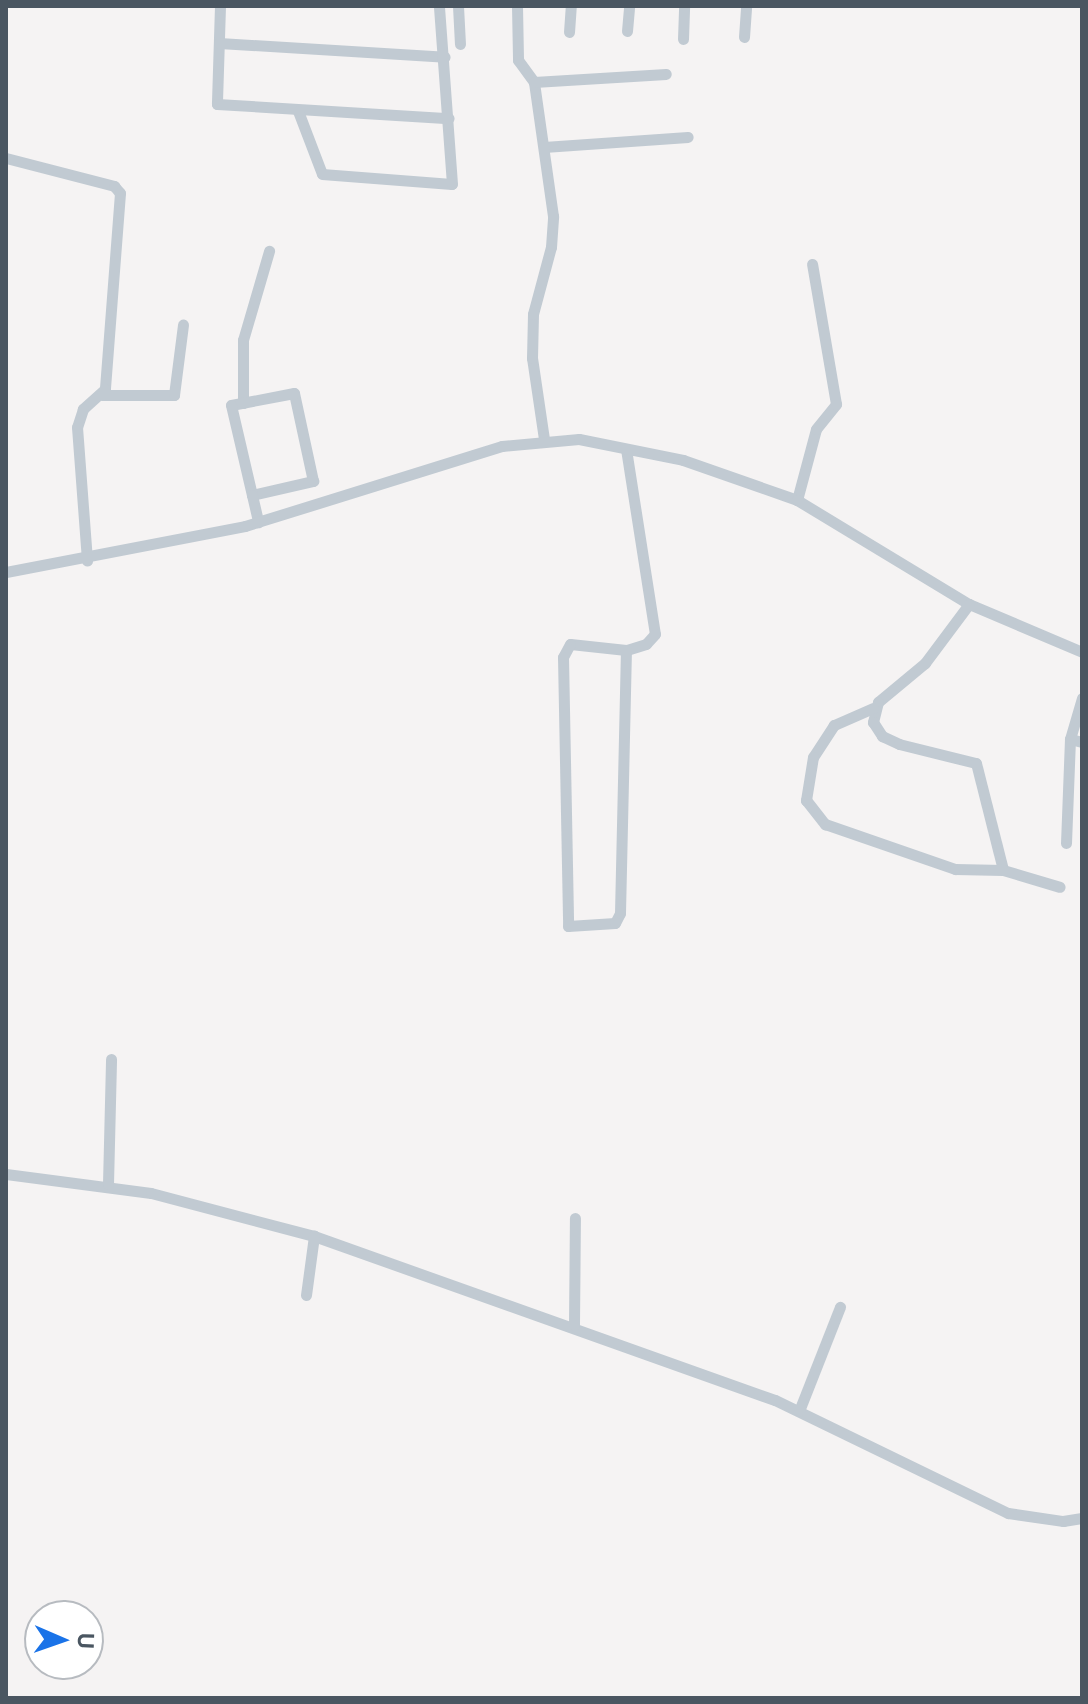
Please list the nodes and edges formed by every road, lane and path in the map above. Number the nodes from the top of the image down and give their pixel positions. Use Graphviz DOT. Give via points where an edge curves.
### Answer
graph roads {
  1 [pos="220,6"];
  2 [pos="439,6"];
  3 [pos="458,6"];
  4 [pos="517,6"];
  5 [pos="571,6"];
  6 [pos="629,6"];
  7 [pos="684,6"];
  8 [pos="746,6"];
  9 [pos="627,31"];
  10 [pos="569,32"];
  11 [pos="744,37"];
  12 [pos="683,39"];
  13 [pos="219,43"];
  14 [pos="460,44"];
  15 [pos="445,57"];
  16 [pos="666,74"];
  17 [pos="534,82"];
  18 [pos="298,111"];
  19 [pos="449,118"];
  20 [pos="688,137"];
  21 [pos="544,147"];
  22 [pos="6,158"];
  23 [pos="269,251"];
  24 [pos="812,264"];
  25 [pos="183,325"];
  26 [pos="102,395"];
  27 [pos="243,403"];
  28 [pos="544,439"];
  29 [pos="626,449"];
  30 [pos="252,495"];
  31 [pos="797,500"];
  32 [pos="258,522"];
  33 [pos="87,561"];
  34 [pos="6,572"];
  35 [pos="969,604"];
  36 [pos="626,650"];
  37 [pos="1082,652"];
  38 [pos="1082,698"];
  39 [pos="873,708"];
  40 [pos="1076,740"];
  41 [pos="1066,843"];
  42 [pos="1003,870"];
  43 [pos="1060,887"];
  44 [pos="111,1059"];
  45 [pos="6,1174"];
  46 [pos="108,1184"];
  47 [pos="575,1218"];
  48 [pos="314,1236"];
  49 [pos="306,1295"];
  50 [pos="840,1307"];
  51 [pos="574,1325"];
  52 [pos="799,1411"];
  53 [pos="1082,1518"];
  1 -- 13 [label="street"];
  2 -- 15 [label="street"];
  3 -- 14 [label="street"];
  4 -- 17 [label="street" via="518,60"];
  5 -- 10 [label="street"];
  6 -- 9 [label="street"];
  7 -- 12 [label="street"];
  8 -- 11 [label="street"];
  13 -- 15 [label="street"];
  13 -- 18 [label="street" via="217,104"];
  15 -- 19 [label="street"];
  16 -- 17 [label="street"];
  17 -- 21 [label="street"];
  18 -- 19 [label="street"];
  18 -- 19 [label="street" via="322,174 452,184"];
  20 -- 21 [label="street"];
  21 -- 28 [label="street" via="552,232 533,314 532,358"];
  22 -- 26 [label="street" via="114,186 120,193"];
  23 -- 27 [label="street" via="243,340"];
  24 -- 31 [label="street" via="836,404 816,429"];
  25 -- 26 [label="street" via="174,395"];
  26 -- 33 [label="street" via="83,409 77,427"];
  27 -- 30 [label="street" via="231,405"];
  27 -- 30 [label="street" via="294,393 313,481"];
  28 -- 29 [label="street" via="579,439"];
  28 -- 32 [label="street" via="502,446"];
  29 -- 31 [label="street" via="683,460"];
  29 -- 36 [label="street" via="655,634 646,644"];
  30 -- 32 [label="street"];
  31 -- 35 [label="street"];
  32 -- 33 [label="street"];
  33 -- 34 [label="street"];
  35 -- 37 [label="street"];
  35 -- 39 [label="street" via="925,663"];
  36 -- 36 [label="street" via="570,644 563,657 568,926 615,923 620,913"];
  38 -- 40 [label="street"];
  39 -- 42 [label="street" via="873,722 882,736 976,763"];
  39 -- 42 [label="street" via="834,725 813,757 806,800 825,824 955,869"];
  40 -- 41 [label="street"];
  42 -- 43 [label="street"];
  44 -- 46 [label="street"];
  45 -- 46 [label="street"];
  46 -- 48 [label="street"];
  47 -- 51 [label="street"];
  48 -- 49 [label="street"];
  48 -- 51 [label="street"];
  50 -- 52 [label="street"];
  51 -- 52 [label="street"];
  52 -- 53 [label="street" via="1008,1513 1033,1519"];
}
